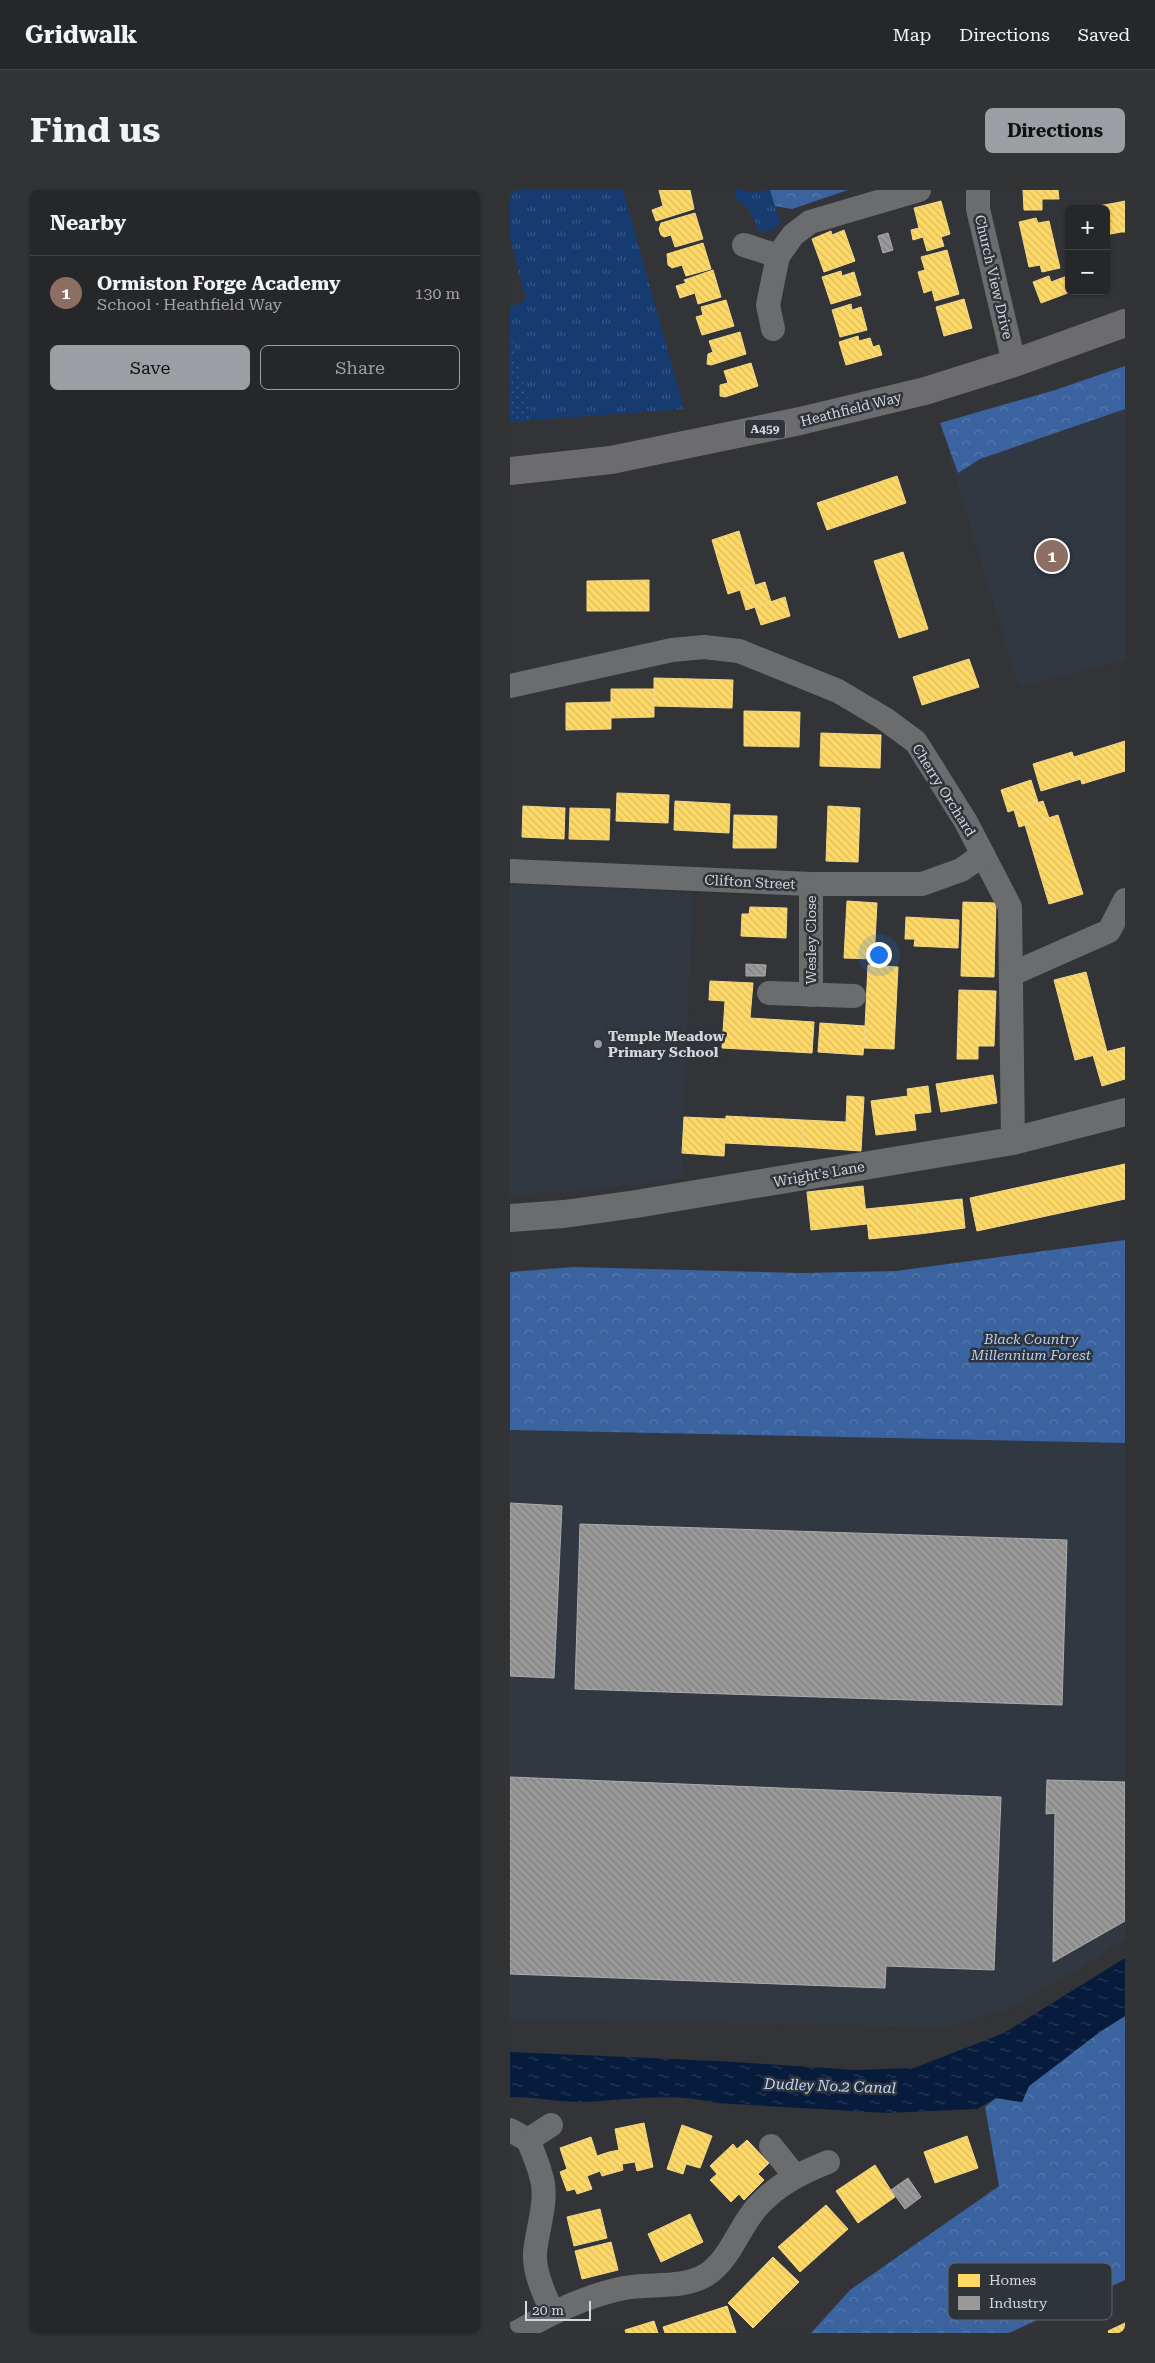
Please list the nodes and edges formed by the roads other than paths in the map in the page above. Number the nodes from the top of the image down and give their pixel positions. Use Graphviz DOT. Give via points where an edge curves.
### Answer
graph roads {
  1 [pos="919,190"];
  2 [pos="978,190"];
  3 [pos="744,245"];
  4 [pos="778,256"];
  5 [pos="1125,323"];
  6 [pos="773,329"];
  7 [pos="1014,363"];
  8 [pos="510,471"];
  9 [pos="510,686"];
  10 [pos="983,855"];
  11 [pos="510,871"];
  12 [pos="811,884"];
  13 [pos="1123,912"];
  14 [pos="1012,974"];
  15 [pos="770,993"];
  16 [pos="811,996"];
  17 [pos="854,996"];
  18 [pos="1125,1112"];
  19 [pos="1013,1141"];
  20 [pos="510,1218"];
  21 [pos="551,2125"];
  22 [pos="519,2135"];
  23 [pos="771,2146"];
  24 [pos="828,2162"];
  25 [pos="795,2176"];
  26 [pos="552,2312"];
  27 [pos="516,2333"];
  1 -- 4 [label="street" via="810,222 793,235"];
  2 -- 7 [label="street, Church View Drive" via="978,208"];
  3 -- 4 [label="street"];
  4 -- 6 [label="street" via="768,305"];
  5 -- 7 [label="main road, Heathfield Way / A459"];
  7 -- 8 [label="main road, Heathfield Way / A459" via="926,391 773,428 610,460"];
  9 -- 10 [label="street, Cherry Orchard" via="672,650 704,647 739,651 838,691 885,718 916,742"];
  10 -- 12 [label="street, Clifton Street" via="961,870 922,884"];
  10 -- 14 [label="street, Cherry Orchard" via="1010,907"];
  11 -- 12 [label="street, Clifton Street"];
  12 -- 16 [label="street, Wesley Close"];
  13 -- 14 [label="street" via="1109,931"];
  14 -- 19 [label="street, Cherry Orchard"];
  15 -- 16 [label="street, Wesley Close"];
  16 -- 17 [label="street, Wesley Close"];
  18 -- 19 [label="street, Wright's Lane"];
  19 -- 20 [label="street, Wright's Lane" via="636,1204"];
  21 -- 22 [label="street"];
  22 -- 26 [label="street" via="539,2166 543,2186 535,2253 542,2290"];
  23 -- 25 [label="street"];
  24 -- 25 [label="street"];
  25 -- 26 [label="street" via="757,2206 729,2250 706,2275 688,2282 624,2288"];
  26 -- 27 [label="street"];
}
